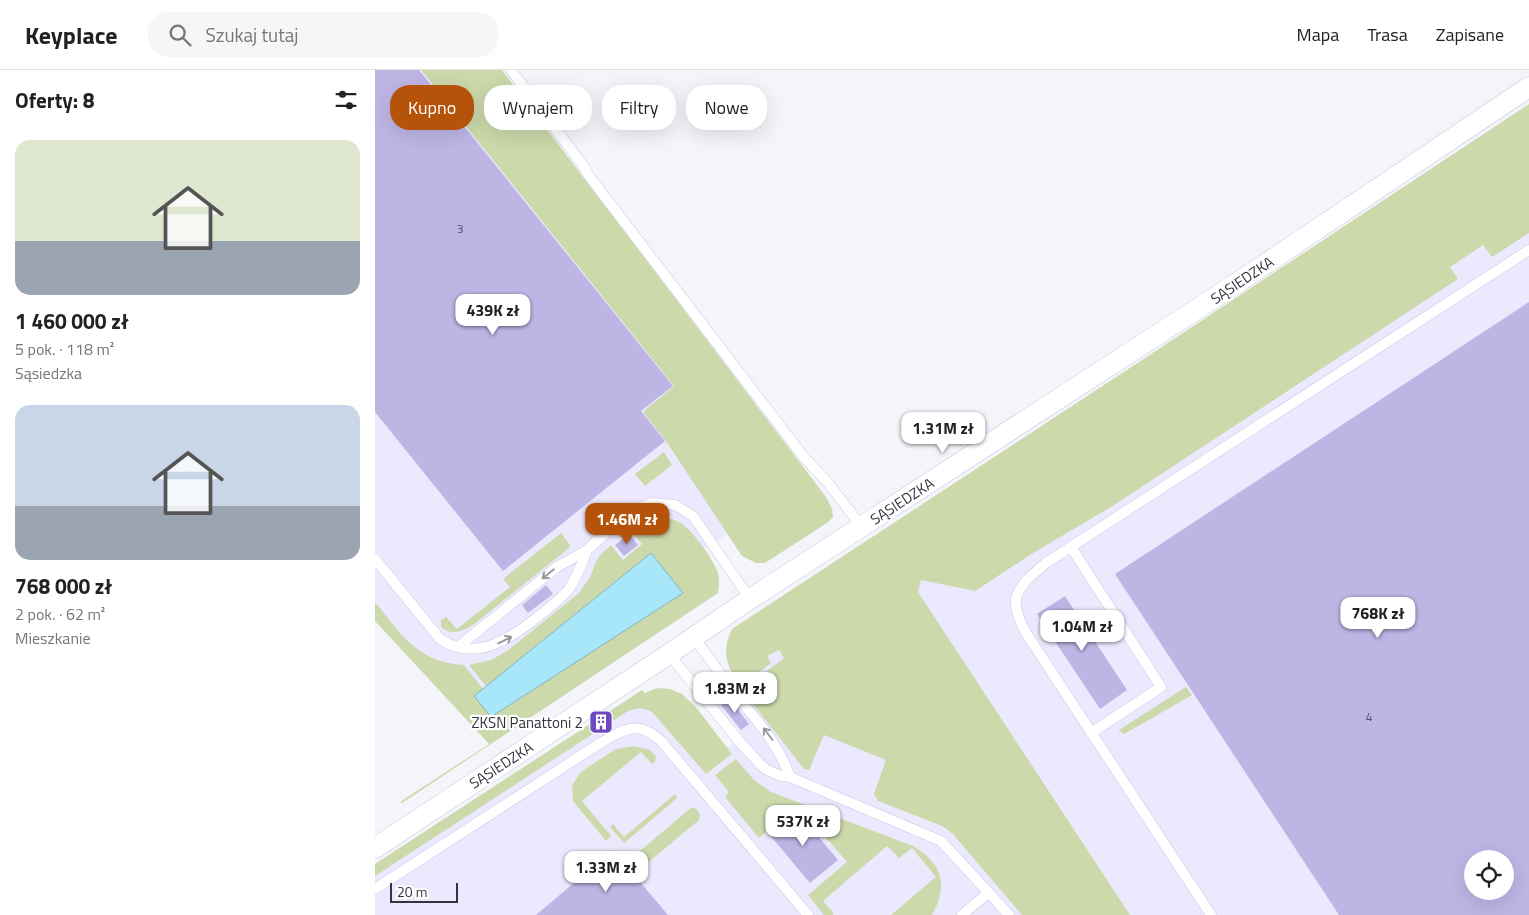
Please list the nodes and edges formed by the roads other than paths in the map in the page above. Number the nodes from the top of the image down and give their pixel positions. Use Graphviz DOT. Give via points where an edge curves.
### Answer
graph roads {
  1 [pos="511,70"];
  2 [pos="1529,86"];
  3 [pos="1529,250"];
  4 [pos="863,527"];
  5 [pos="1071,547"];
  6 [pos="587,550"];
  7 [pos="375,559"];
  8 [pos="750,599"];
  9 [pos="694,638"];
  10 [pos="459,646"];
  11 [pos="669,654"];
  12 [pos="1091,733"];
  13 [pos="790,777"];
  14 [pos="375,848"];
  15 [pos="375,889"];
  16 [pos="988,893"];
  17 [pos="808,915"];
  18 [pos="962,915"];
  19 [pos="1009,915"];
  20 [pos="1211,915"];
  1 -- 4 [label="lane" via="797,448"];
  2 -- 4 [label="street, SĄSIEDZKA" via="1234,285"];
  3 -- 5 [label="lane"];
  4 -- 8 [label="street, SĄSIEDZKA"];
  5 -- 12 [label="lane" via="1046,563 1020,588 1016,611 1019,622"];
  5 -- 12 [label="lane" via="1161,687"];
  6 -- 8 [label="lane" via="637,509 652,503 675,505 698,522"];
  6 -- 10 [label="lane, one-way" via="557,567"];
  10 -- 6 [label="lane, one-way" via="489,647 513,636 563,596 579,572"];
  7 -- 10 [label="lane" via="434,633 445,642"];
  8 -- 9 [label="street, SĄSIEDZKA"];
  9 -- 11 [label="street, SĄSIEDZKA"];
  13 -- 9 [label="lane, one-way" via="771,738"];
  11 -- 13 [label="lane" via="760,764 767,770"];
  11 -- 14 [label="street, SĄSIEDZKA"];
  12 -- 20 [label="lane"];
  13 -- 16 [label="lane" via="941,841"];
  15 -- 17 [label="lane" via="603,742 626,729 636,728 646,730 662,742"];
  16 -- 18 [label="lane"];
  16 -- 19 [label="lane"];
}
